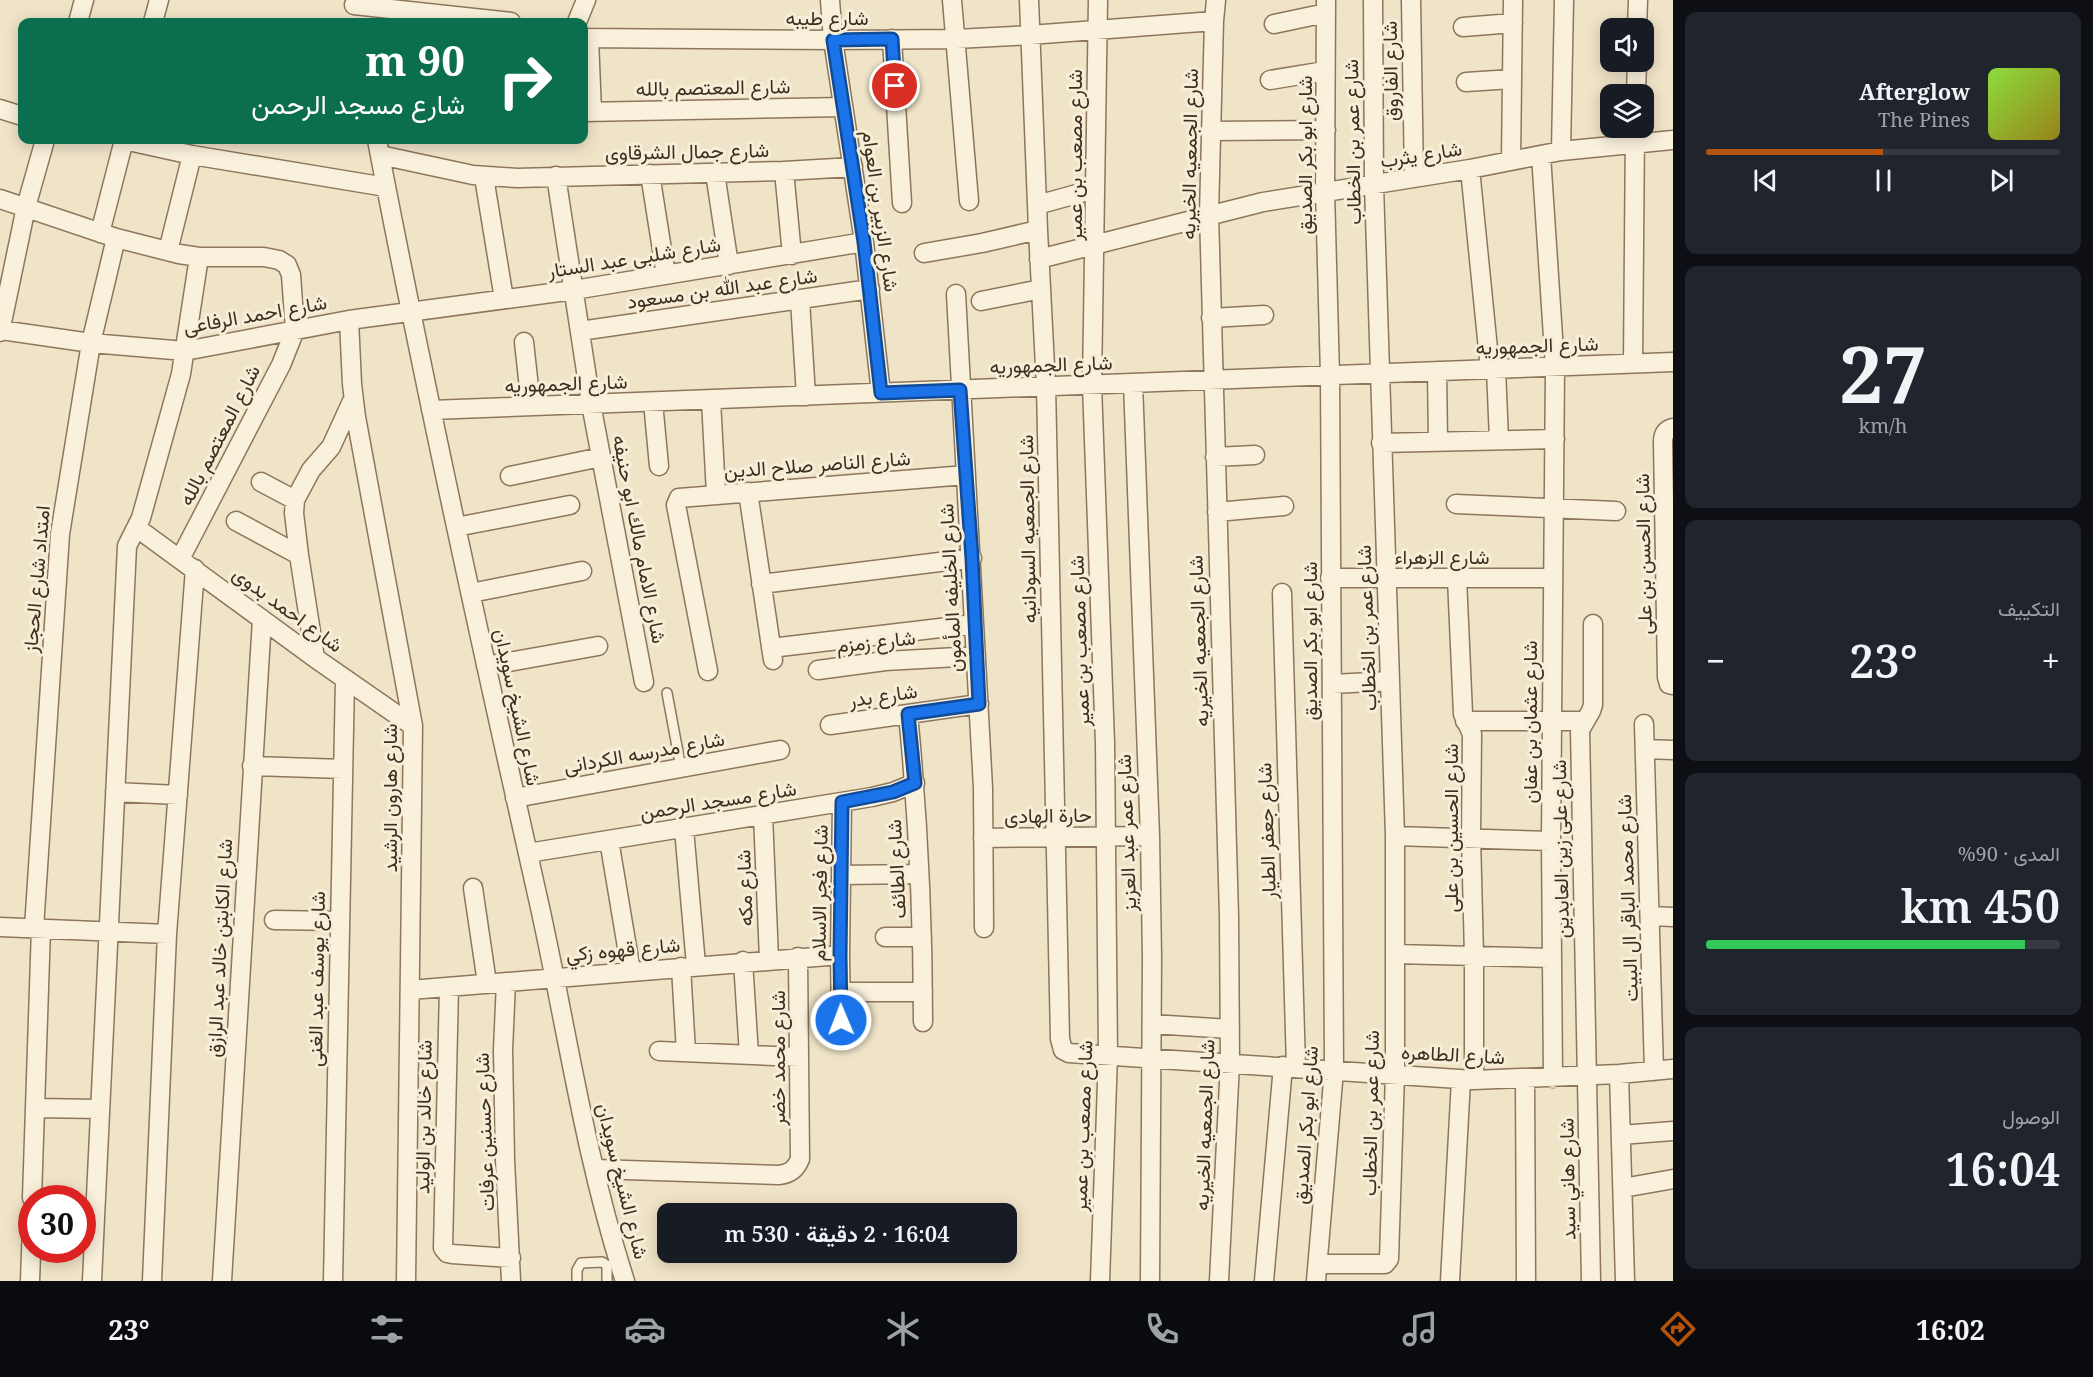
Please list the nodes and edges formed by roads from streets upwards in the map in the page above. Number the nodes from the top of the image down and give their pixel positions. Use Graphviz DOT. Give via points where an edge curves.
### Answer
graph roads {
  1 [pos="84,0"];
  2 [pos="159,0"];
  3 [pos="586,0"];
  4 [pos="830,0"];
  5 [pos="952,0"];
  6 [pos="1029,0"];
  7 [pos="1098,0"];
  8 [pos="1216,0"];
  9 [pos="1373,0"];
  10 [pos="1411,0"];
  11 [pos="1513,0"];
  12 [pos="1564,0"];
  13 [pos="1638,0"];
  14 [pos="411,5"];
  15 [pos="1326,6"];
  16 [pos="355,9"];
  17 [pos="79,18"];
  18 [pos="154,18"];
  19 [pos="487,18"];
  20 [pos="579,18"];
  21 [pos="1637,18"];
  22 [pos="1214,21"];
  23 [pos="1513,23"];
  24 [pos="1274,24"];
  25 [pos="1463,27"];
  26 [pos="1097,29"];
  27 [pos="1030,35"];
  28 [pos="588,38"];
  29 [pos="892,39"];
  30 [pos="956,39"];
  31 [pos="833,40"];
  32 [pos="1325,71"];
  33 [pos="1512,79"];
  34 [pos="1270,80"];
  35 [pos="1466,82"];
  36 [pos="843,107"];
  37 [pos="0,109"];
  38 [pos="588,112"];
  39 [pos="18,115"];
  40 [pos="1326,130"];
  41 [pos="1211,131"];
  42 [pos="1621,138"];
  43 [pos="1635,138"];
  44 [pos="1654,138"];
  45 [pos="1673,140"];
  46 [pos="44,144"];
  47 [pos="123,144"];
  48 [pos="142,144"];
  49 [pos="379,147"];
  50 [pos="1561,151"];
  51 [pos="192,155"];
  52 [pos="1542,155"];
  53 [pos="1511,161"];
  54 [pos="853,167"];
  55 [pos="1470,169"];
  56 [pos="784,171"];
  57 [pos="715,173"];
  58 [pos="650,174"];
  59 [pos="556,176"];
  60 [pos="484,177"];
  61 [pos="1414,178"];
  62 [pos="1374,185"];
  63 [pos="386,187"];
  64 [pos="1095,189"];
  65 [pos="1325,191"];
  66 [pos="0,199"];
  67 [pos="969,201"];
  68 [pos="902,204"];
  69 [pos="1037,205"];
  70 [pos="26,207"];
  71 [pos="1209,214"];
  72 [pos="1038,230"];
  73 [pos="108,236"];
  74 [pos="864,242"];
  75 [pos="1095,245"];
  76 [pos="168,251"];
  77 [pos="924,253"];
  78 [pos="792,255"];
  79 [pos="199,257"];
  80 [pos="1039,259"];
  81 [pos="729,265"];
  82 [pos="666,275"];
  83 [pos="1041,289"];
  84 [pos="574,290"];
  85 [pos="870,290"];
  86 [pos="956,294"];
  87 [pos="504,299"];
  88 [pos="800,300"];
  89 [pos="981,301"];
  90 [pos="410,312"];
  91 [pos="1264,315"];
  92 [pos="1211,318"];
  93 [pos="349,320"];
  94 [pos="295,330"];
  95 [pos="0,331"];
  96 [pos="580,331"];
  97 [pos="524,342"];
  98 [pos="91,343"];
  99 [pos="185,351"];
  100 [pos="1673,362"];
  101 [pos="1633,363"];
  102 [pos="1555,366"];
  103 [pos="1493,369"];
  104 [pos="1437,371"];
  105 [pos="1381,373"];
  106 [pos="1330,375"];
  107 [pos="1213,380"];
  108 [pos="1132,383"];
  109 [pos="1092,384"];
  110 [pos="1046,387"];
  111 [pos="960,390"];
  112 [pos="881,393"];
  113 [pos="806,396"];
  114 [pos="354,398"];
  115 [pos="711,400"];
  116 [pos="653,402"];
  117 [pos="591,404"];
  118 [pos="531,406"];
  119 [pos="431,410"];
  120 [pos="1673,428"];
  121 [pos="1555,439"];
  122 [pos="1499,440"];
  123 [pos="1438,441"];
  124 [pos="1381,443"];
  125 [pos="1255,455"];
  126 [pos="601,457"];
  127 [pos="1215,457"];
  128 [pos="659,466"];
  129 [pos="966,475"];
  130 [pos="510,476"];
  131 [pos="261,482"];
  132 [pos="748,492"];
  133 [pos="716,494"];
  134 [pos="295,500"];
  135 [pos="570,504"];
  136 [pos="1456,504"];
  137 [pos="1284,506"];
  138 [pos="1554,508"];
  139 [pos="1616,511"];
  140 [pos="1217,512"];
  141 [pos="237,521"];
  142 [pos="456,527"];
  143 [pos="136,528"];
  144 [pos="298,555"];
  145 [pos="972,558"];
  146 [pos="188,564"];
  147 [pos="582,571"];
  148 [pos="1330,578"];
  149 [pos="1386,578"];
  150 [pos="1457,578"];
  151 [pos="1553,578"];
  152 [pos="761,584"];
  153 [pos="471,593"];
  154 [pos="1282,593"];
  155 [pos="1670,611"];
  156 [pos="262,619"];
  157 [pos="974,624"];
  158 [pos="1593,624"];
  159 [pos="598,646"];
  160 [pos="976,656"];
  161 [pos="315,658"];
  162 [pos="486,666"];
  163 [pos="818,670"];
  164 [pos="708,671"];
  165 [pos="345,679"];
  166 [pos="1390,681"];
  167 [pos="644,682"];
  168 [pos="1332,684"];
  169 [pos="1671,685"];
  170 [pos="979,704"];
  171 [pos="908,714"];
  172 [pos="1465,721"];
  173 [pos="1552,721"];
  174 [pos="1584,721"];
  175 [pos="1644,724"];
  176 [pos="830,725"];
  177 [pos="413,726"];
  178 [pos="1645,749"];
  179 [pos="780,750"];
  180 [pos="1673,750"];
  181 [pos="252,766"];
  182 [pos="343,769"];
  183 [pos="915,783"];
  184 [pos="115,792"];
  185 [pos="178,795"];
  186 [pos="515,798"];
  187 [pos="842,802"];
  188 [pos="764,815"];
  189 [pos="684,829"];
  190 [pos="1106,836"];
  191 [pos="1150,836"];
  192 [pos="1395,836"];
  193 [pos="1056,837"];
  194 [pos="1471,837"];
  195 [pos="983,838"];
  196 [pos="609,840"];
  197 [pos="1551,841"];
  198 [pos="528,854"];
  199 [pos="919,874"];
  200 [pos="841,875"];
  201 [pos="473,888"];
  202 [pos="1651,916"];
  203 [pos="1673,917"];
  204 [pos="274,920"];
  205 [pos="340,921"];
  206 [pos="0,927"];
  207 [pos="37,928"];
  208 [pos="984,928"];
  209 [pos="108,931"];
  210 [pos="167,933"];
  211 [pos="885,937"];
  212 [pos="922,938"];
  213 [pos="1395,954"];
  214 [pos="840,955"];
  215 [pos="1474,956"];
  216 [pos="798,957"];
  217 [pos="1551,958"];
  218 [pos="770,959"];
  219 [pos="743,962"];
  220 [pos="688,966"];
  221 [pos="631,971"];
  222 [pos="555,977"];
  223 [pos="506,982"];
  224 [pos="487,983"];
  225 [pos="449,987"];
  226 [pos="410,990"];
  227 [pos="840,992"];
  228 [pos="923,992"];
  229 [pos="841,1020"];
  230 [pos="923,1022"];
  231 [pos="1152,1024"];
  232 [pos="1230,1029"];
  233 [pos="660,1051"];
  234 [pos="686,1052"];
  235 [pos="1069,1053"];
  236 [pos="749,1055"];
  237 [pos="1108,1055"];
  238 [pos="799,1057"];
  239 [pos="1152,1058"];
  240 [pos="1230,1063"];
  241 [pos="1289,1067"];
  242 [pos="1673,1069"];
  243 [pos="1334,1070"];
  244 [pos="1654,1071"];
  245 [pos="1395,1074"];
  246 [pos="1619,1074"];
  247 [pos="1588,1076"];
  248 [pos="1553,1078"];
  249 [pos="1525,1079"];
  250 [pos="1468,1080"];
  251 [pos="35,1108"];
  252 [pos="100,1109"];
  253 [pos="1673,1131"];
  254 [pos="1621,1135"];
  255 [pos="595,1169"];
  256 [pos="1673,1179"];
  257 [pos="32,1185"];
  258 [pos="1623,1188"];
  259 [pos="511,1258"];
  260 [pos="31,1263"];
  261 [pos="1317,1273"];
  262 [pos="30,1281"];
  263 [pos="92,1281"];
  264 [pos="152,1281"];
  265 [pos="222,1281"];
  266 [pos="333,1281"];
  267 [pos="406,1281"];
  268 [pos="511,1281"];
  269 [pos="625,1281"];
  270 [pos="1100,1281"];
  271 [pos="1150,1281"];
  272 [pos="1219,1281"];
  273 [pos="1264,1281"];
  274 [pos="1450,1281"];
  275 [pos="1526,1281"];
  276 [pos="1591,1281"];
  277 [pos="1625,1281"];
  1 -- 17 [label="street"];
  2 -- 18 [label="street"];
  3 -- 20 [label="street"];
  4 -- 31 [label="street, شارع الزبير بن العوام"];
  5 -- 30 [label="street"];
  6 -- 27 [label="street, شارع الجمعيه السودانيه"];
  7 -- 26 [label="street, شارع مصعب بن عمير"];
  8 -- 22 [label="street, شارع الجمعيه الخيريه"];
  9 -- 62 [label="street, شارع عمر بن الخطاب"];
  10 -- 61 [label="street, شارع الفاروق"];
  11 -- 23 [label="street"];
  12 -- 50 [label="street"];
  13 -- 21 [label="street"];
  14 -- 16 [label="street"];
  14 -- 19 [label="street"];
  15 -- 24 [label="street"];
  15 -- 32 [label="street, شارع ابو بكر الصديق"];
  22 -- 26 [label="street, شارع طيبه"];
  22 -- 41 [label="street, شارع الجمعيه الخيريه"];
  23 -- 25 [label="street"];
  23 -- 33 [label="street"];
  26 -- 27 [label="street, شارع طيبه"];
  26 -- 64 [label="street, شارع مصعب بن عمير"];
  27 -- 30 [label="street, شارع طيبه"];
  27 -- 69 [label="street, شارع الجمعيه السودانيه"];
  28 -- 31 [label="street, شارع طيبه"];
  29 -- 30 [label="street, شارع طيبه"];
  29 -- 31 [label="street, شارع طيبه"];
  29 -- 68 [label="street"];
  30 -- 67 [label="street"];
  31 -- 36 [label="street, شارع الزبير بن العوام"];
  32 -- 34 [label="street"];
  32 -- 40 [label="street, شارع ابو بكر الصديق"];
  33 -- 35 [label="street"];
  33 -- 53 [label="street"];
  36 -- 38 [label="street, شارع المعتصم بالله"];
  36 -- 54 [label="street, شارع الزبير بن العوام"];
  37 -- 39 [label="street"];
  40 -- 41 [label="street"];
  40 -- 65 [label="street, شارع ابو بكر الصديق"];
  41 -- 71 [label="street, شارع الجمعيه الخيريه"];
  42 -- 50 [label="street, شارع يثرب"];
  43 -- 101 [label="street"];
  44 -- 45 [label="street, شارع يثرب"];
  46 -- 70 [label="street"];
  47 -- 73 [label="street, امتداد شارع الحجاز"];
  48 -- 51 [label="street"];
  49 -- 60 [label="street, شارع جمال الشرقاوى"];
  49 -- 63 [label="street, شارع الشيخ سويدان"];
  50 -- 52 [label="street, شارع يثرب"];
  51 -- 63 [label="street"];
  51 -- 76 [label="street"];
  52 -- 53 [label="street, شارع يثرب"];
  52 -- 102 [label="street, شارع عثمان بن عفان"];
  53 -- 55 [label="street, شارع يثرب"];
  54 -- 56 [label="street, شارع جمال الشرقاوى"];
  54 -- 74 [label="street, شارع الزبير بن العوام"];
  55 -- 61 [label="street, شارع يثرب"];
  55 -- 103 [label="street"];
  56 -- 57 [label="street, شارع جمال الشرقاوى"];
  56 -- 78 [label="street"];
  57 -- 58 [label="street, شارع جمال الشرقاوى"];
  57 -- 81 [label="street"];
  58 -- 59 [label="street, شارع جمال الشرقاوى"];
  58 -- 82 [label="street"];
  59 -- 60 [label="street, شارع جمال الشرقاوى"];
  59 -- 84 [label="street, شارع الامام مالك ابو حنيفه"];
  60 -- 87 [label="street"];
  61 -- 62 [label="street, شارع يثرب"];
  62 -- 65 [label="street, شارع يثرب"];
  62 -- 105 [label="street, شارع عمر بن الخطاب"];
  63 -- 90 [label="street, شارع الشيخ سويدان"];
  64 -- 69 [label="street"];
  64 -- 75 [label="street, شارع مصعب بن عمير"];
  65 -- 71 [label="street, شارع يثرب"];
  65 -- 106 [label="street, شارع ابو بكر الصديق"];
  66 -- 70 [label="street"];
  69 -- 72 [label="street, شارع الجمعيه السودانيه"];
  70 -- 73 [label="street"];
  70 -- 95 [label="street"];
  71 -- 75 [label="street, شارع يثرب"];
  71 -- 92 [label="street, شارع الجمعيه الخيريه"];
  72 -- 77 [label="street"];
  72 -- 80 [label="street, شارع الجمعيه السودانيه"];
  73 -- 76 [label="street"];
  73 -- 98 [label="street, امتداد شارع الحجاز"];
  74 -- 78 [label="street, شارع شلبى عبد الستار"];
  74 -- 85 [label="street, شارع الزبير بن العوام"];
  75 -- 80 [label="street, شارع يثرب"];
  75 -- 109 [label="street, شارع مصعب بن عمير"];
  76 -- 79 [label="street"];
  78 -- 81 [label="street, شارع شلبى عبد الستار"];
  79 -- 94 [label="street" via="264,257 287,265"];
  79 -- 99 [label="street"];
  80 -- 83 [label="street, شارع الجمعيه السودانيه"];
  81 -- 82 [label="street, شارع شلبى عبد الستار"];
  82 -- 84 [label="street, شارع شلبى عبد الستار"];
  83 -- 89 [label="street"];
  83 -- 110 [label="street, شارع الجمعيه السودانيه"];
  84 -- 87 [label="street, شارع شلبى عبد الستار"];
  84 -- 96 [label="street, شارع الامام مالك ابو حنيفه"];
  85 -- 88 [label="street, شارع عبد الله بن مسعود"];
  85 -- 112 [label="street, شارع الزبير بن العوام"];
  86 -- 111 [label="street, شارع الخليفه المأمون"];
  87 -- 90 [label="street, شارع شلبى عبد الستار"];
  88 -- 96 [label="street, شارع عبد الله بن مسعود"];
  88 -- 113 [label="street"];
  90 -- 93 [label="street, شارع احمد الرفاعى"];
  90 -- 119 [label="street, شارع الشيخ سويدان"];
  91 -- 92 [label="street"];
  92 -- 107 [label="street, شارع الجمعيه الخيريه"];
  93 -- 94 [label="street, شارع احمد الرفاعى"];
  93 -- 114 [label="street, شارع هارون الرشيد"];
  94 -- 99 [label="street, شارع احمد الرفاعى"];
  94 -- 146 [label="street, شارع المعتصم بالله"];
  95 -- 98 [label="street, شارع احمد الرفاعى"];
  96 -- 117 [label="street, شارع الامام مالك ابو حنيفه"];
  97 -- 118 [label="street"];
  98 -- 99 [label="street, شارع احمد الرفاعى"];
  98 -- 207 [label="street, امتداد شارع الحجاز" via="60,534"];
  99 -- 143 [label="street"];
  100 -- 101 [label="street, شارع الجمهوريه"];
  101 -- 102 [label="street, شارع الجمهوريه"];
  102 -- 103 [label="street, شارع الجمهوريه"];
  102 -- 121 [label="street, شارع عثمان بن عفان"];
  103 -- 104 [label="street, شارع الجمهوريه"];
  103 -- 122 [label="street"];
  104 -- 105 [label="street, شارع الجمهوريه"];
  104 -- 123 [label="street"];
  105 -- 106 [label="street, شارع الجمهوريه"];
  105 -- 124 [label="street, شارع عمر بن الخطاب"];
  106 -- 107 [label="street, شارع الجمهوريه"];
  106 -- 148 [label="street, شارع ابو بكر الصديق"];
  107 -- 108 [label="street, شارع الجمهوريه"];
  107 -- 127 [label="street, شارع الجمعيه الخيريه"];
  108 -- 109 [label="street, شارع الجمهوريه"];
  108 -- 191 [label="street, شارع عمر عبد العزيز"];
  109 -- 110 [label="street, شارع الجمهوريه"];
  109 -- 190 [label="street, شارع مصعب بن عمير"];
  110 -- 111 [label="street, شارع الجمهوريه"];
  110 -- 193 [label="street, شارع الجمعيه السودانيه"];
  111 -- 112 [label="street, شارع الجمهوريه"];
  111 -- 129 [label="street, شارع الخليفه المأمون"];
  112 -- 113 [label="street, شارع الجمهوريه"];
  113 -- 115 [label="street, شارع الجمهوريه"];
  114 -- 134 [label="street" via="331,447 311,470"];
  114 -- 177 [label="street, شارع هارون الرشيد"];
  115 -- 116 [label="street, شارع الجمهوريه"];
  115 -- 133 [label="street"];
  116 -- 117 [label="street, شارع الجمهوريه"];
  116 -- 128 [label="street"];
  117 -- 118 [label="street, شارع الجمهوريه"];
  117 -- 126 [label="street, شارع الامام مالك ابو حنيفه"];
  118 -- 119 [label="street, شارع الجمهوريه"];
  119 -- 142 [label="street, شارع الشيخ سويدان"];
  120 -- 155 [label="street, شارع الحسن بن على" via="1664,436"];
  121 -- 122 [label="street"];
  121 -- 138 [label="street, شارع عثمان بن عفان"];
  122 -- 123 [label="street"];
  123 -- 124 [label="street"];
  124 -- 149 [label="street, شارع عمر بن الخطاب"];
  125 -- 127 [label="street"];
  126 -- 130 [label="street"];
  126 -- 167 [label="street, شارع الامام مالك ابو حنيفه"];
  127 -- 140 [label="street, شارع الجمعيه الخيريه"];
  129 -- 132 [label="street, شارع الناصر صلاح الدين"];
  129 -- 145 [label="street, شارع الخليفه المأمون"];
  131 -- 134 [label="street"];
  132 -- 133 [label="street, شارع الناصر صلاح الدين"];
  132 -- 152 [label="street"];
  133 -- 164 [label="street, شارع الناصر صلاح الدين" via="679,498 676,505"];
  134 -- 144 [label="street"];
  135 -- 142 [label="street"];
  136 -- 138 [label="street"];
  137 -- 140 [label="street"];
  138 -- 139 [label="street"];
  138 -- 151 [label="street, شارع عثمان بن عفان"];
  140 -- 232 [label="street, شارع الجمعيه الخيريه"];
  141 -- 144 [label="street"];
  142 -- 153 [label="street, شارع الشيخ سويدان"];
  143 -- 146 [label="street, شارع احمد بدوى"];
  143 -- 184 [label="street" via="127,546"];
  144 -- 161 [label="street"];
  145 -- 152 [label="street"];
  145 -- 157 [label="street, شارع الخليفه المأمون"];
  146 -- 156 [label="street, شارع احمد بدوى"];
  146 -- 185 [label="street"];
  147 -- 153 [label="street"];
  148 -- 149 [label="street, شارع الزهراء"];
  148 -- 168 [label="street, شارع ابو بكر الصديق"];
  149 -- 150 [label="street, شارع الزهراء"];
  149 -- 166 [label="street, شارع عمر بن الخطاب"];
  150 -- 151 [label="street, شارع الزهراء"];
  150 -- 172 [label="street, شارع الحسين بن على"];
  151 -- 173 [label="street, شارع عثمان بن عفان"];
  152 -- 157 [label="street" via="772,654"];
  153 -- 162 [label="street, شارع الشيخ سويدان"];
  154 -- 241 [label="street, شارع جعفر الطيار"];
  155 -- 169 [label="street, شارع الحسن بن على" via="1667,677"];
  156 -- 161 [label="street, شارع احمد بدوى"];
  156 -- 181 [label="street, شارع الكابتن خالد عبد الرازق"];
  157 -- 160 [label="street, شارع الخليفه المأمون"];
  158 -- 174 [label="street, شارع على زين العابدين" via="1593,705"];
  159 -- 162 [label="street"];
  160 -- 163 [label="street, شارع زمزم"];
  160 -- 170 [label="street, شارع الخليفه المأمون"];
  161 -- 165 [label="street, شارع احمد بدوى"];
  162 -- 186 [label="street, شارع الشيخ سويدان"];
  165 -- 177 [label="street, شارع احمد بدوى"];
  165 -- 182 [label="street, شارع يوسف عبد الغنى"];
  166 -- 168 [label="street"];
  166 -- 192 [label="street, شارع عمر بن الخطاب"];
  168 -- 243 [label="street, شارع ابو بكر الصديق"];
  170 -- 171 [label="street, شارع بدر"];
  170 -- 195 [label="street, شارع الخليفه المأمون"];
  171 -- 176 [label="street, شارع بدر"];
  171 -- 183 [label="street, شارع الطائف"];
  172 -- 173 [label="street"];
  172 -- 194 [label="street, شارع الحسين بن على" via="1472,734"];
  173 -- 174 [label="street"];
  173 -- 197 [label="street, شارع عثمان بن عفان"];
  174 -- 247 [label="street, شارع على زين العابدين" via="1580,730"];
  175 -- 178 [label="street, شارع محمد الباقر ال البيت"];
  177 -- 226 [label="street, شارع هارون الرشيد"];
  178 -- 180 [label="street"];
  178 -- 202 [label="street, شارع محمد الباقر ال البيت"];
  179 -- 186 [label="street, شارع مدرسه الكردانى"];
  181 -- 182 [label="street"];
  181 -- 265 [label="street, شارع الكابتن خالد عبد الرازق"];
  182 -- 205 [label="street, شارع يوسف عبد الغنى"];
  183 -- 187 [label="street, شارع مسجد الرحمن" via="893,792"];
  183 -- 199 [label="street, شارع الطائف"];
  184 -- 185 [label="street"];
  184 -- 209 [label="street"];
  185 -- 210 [label="street"];
  186 -- 198 [label="street, شارع الشيخ سويدان"];
  187 -- 188 [label="street, شارع مسجد الرحمن"];
  187 -- 200 [label="street, شارع فجر الاسلام"];
  188 -- 189 [label="street, شارع مسجد الرحمن"];
  188 -- 218 [label="street, شارع مكه"];
  189 -- 196 [label="street, شارع مسجد الرحمن"];
  189 -- 220 [label="street"];
  190 -- 191 [label="street, حارة الهادى"];
  190 -- 193 [label="street, حارة الهادى"];
  190 -- 237 [label="street, شارع مصعب بن عمير"];
  191 -- 231 [label="street, شارع عمر عبد العزيز"];
  192 -- 194 [label="street"];
  192 -- 213 [label="street, شارع عمر بن الخطاب"];
  193 -- 195 [label="street, حارة الهادى"];
  193 -- 235 [label="street, شارع الجمعيه السودانيه" via="1060,1039 1063,1050"];
  194 -- 197 [label="street"];
  194 -- 215 [label="street, شارع الحسين بن على"];
  195 -- 208 [label="street, شارع الخليفه المأمون"];
  196 -- 198 [label="street, شارع مسجد الرحمن"];
  196 -- 221 [label="street"];
  197 -- 217 [label="street, شارع عثمان بن عفان"];
  198 -- 222 [label="street, شارع الشيخ سويدان"];
  199 -- 200 [label="street"];
  199 -- 212 [label="street, شارع الطائف"];
  200 -- 214 [label="street, شارع فجر الاسلام"];
  201 -- 224 [label="street"];
  202 -- 203 [label="street"];
  202 -- 244 [label="street, شارع محمد الباقر ال البيت"];
  204 -- 205 [label="street"];
  205 -- 266 [label="street, شارع يوسف عبد الغنى"];
  206 -- 207 [label="street"];
  207 -- 209 [label="street"];
  207 -- 251 [label="street, امتداد شارع الحجاز"];
  209 -- 210 [label="street"];
  209 -- 252 [label="street"];
  210 -- 264 [label="street"];
  211 -- 212 [label="street"];
  212 -- 228 [label="street, شارع الطائف"];
  213 -- 215 [label="street"];
  213 -- 245 [label="street, شارع عمر بن الخطاب"];
  214 -- 216 [label="street, شارع قهوه زكي"];
  214 -- 227 [label="street, شارع فجر الاسلام"];
  215 -- 217 [label="street"];
  215 -- 250 [label="street, شارع الحسين بن على"];
  216 -- 218 [label="street, شارع قهوه زكي"];
  216 -- 238 [label="street, شارع محمد خضر"];
  217 -- 248 [label="street, شارع عثمان بن عفان"];
  218 -- 219 [label="street, شارع قهوه زكي"];
  219 -- 220 [label="street, شارع قهوه زكي"];
  219 -- 236 [label="street"];
  220 -- 221 [label="street, شارع قهوه زكي"];
  220 -- 234 [label="street"];
  221 -- 222 [label="street, شارع قهوه زكي"];
  222 -- 223 [label="street, شارع قهوه زكي"];
  222 -- 255 [label="street, شارع الشيخ سويدان"];
  223 -- 224 [label="street, شارع قهوه زكي"];
  223 -- 259 [label="street, شارع حسنين عرفات" via="503,1050"];
  224 -- 225 [label="street, شارع قهوه زكي"];
  225 -- 226 [label="street, شارع قهوه زكي"];
  225 -- 259 [label="street, شارع خالد بن الوليد" via="443,1248 452,1254"];
  226 -- 267 [label="street, شارع هارون الرشيد"];
  227 -- 228 [label="street"];
  227 -- 229 [label="street, شارع فجر الاسلام"];
  228 -- 230 [label="street, شارع الطائف"];
  231 -- 232 [label="street"];
  231 -- 239 [label="street, شارع عمر عبد العزيز"];
  232 -- 240 [label="street, شارع الجمعيه الخيريه"];
  233 -- 234 [label="street"];
  234 -- 236 [label="street"];
  235 -- 237 [label="street, شارع الطاهره"];
  236 -- 238 [label="street"];
  237 -- 239 [label="street, شارع الطاهره"];
  237 -- 270 [label="street, شارع مصعب بن عمير"];
  238 -- 255 [label="street, شارع محمد خضر" via="800,1159 785,1174"];
  239 -- 240 [label="street, شارع الطاهره"];
  239 -- 271 [label="street, شارع عمر عبد العزيز"];
  240 -- 241 [label="street, شارع الطاهره"];
  240 -- 272 [label="street, شارع الجمعيه الخيريه"];
  241 -- 243 [label="street, شارع الطاهره"];
  241 -- 273 [label="street, شارع جعفر الطيار"];
  242 -- 244 [label="street, شارع الطاهره"];
  243 -- 245 [label="street, شارع الطاهره"];
  243 -- 261 [label="street, شارع ابو بكر الصديق"];
  244 -- 246 [label="street, شارع الطاهره"];
  245 -- 250 [label="street, شارع الطاهره"];
  245 -- 261 [label="street, شارع عمر بن الخطاب" via="1388,1262"];
  246 -- 247 [label="street, شارع الطاهره"];
  246 -- 254 [label="street"];
  247 -- 248 [label="street, شارع الطاهره"];
  247 -- 276 [label="street, شارع هاني سيد"];
  248 -- 249 [label="street, شارع الطاهره"];
  249 -- 250 [label="street, شارع الطاهره"];
  249 -- 275 [label="street"];
  250 -- 274 [label="street, شارع الحسين بن على"];
  251 -- 252 [label="street"];
  251 -- 257 [label="street, امتداد شارع الحجاز"];
  252 -- 263 [label="street"];
  253 -- 254 [label="street"];
  254 -- 258 [label="street"];
  255 -- 269 [label="street, شارع الشيخ سويدان"];
  256 -- 258 [label="street"];
  258 -- 277 [label="street"];
  259 -- 268 [label="street, شارع حسنين عرفات"];
  260 -- 262 [label="street"];
}
